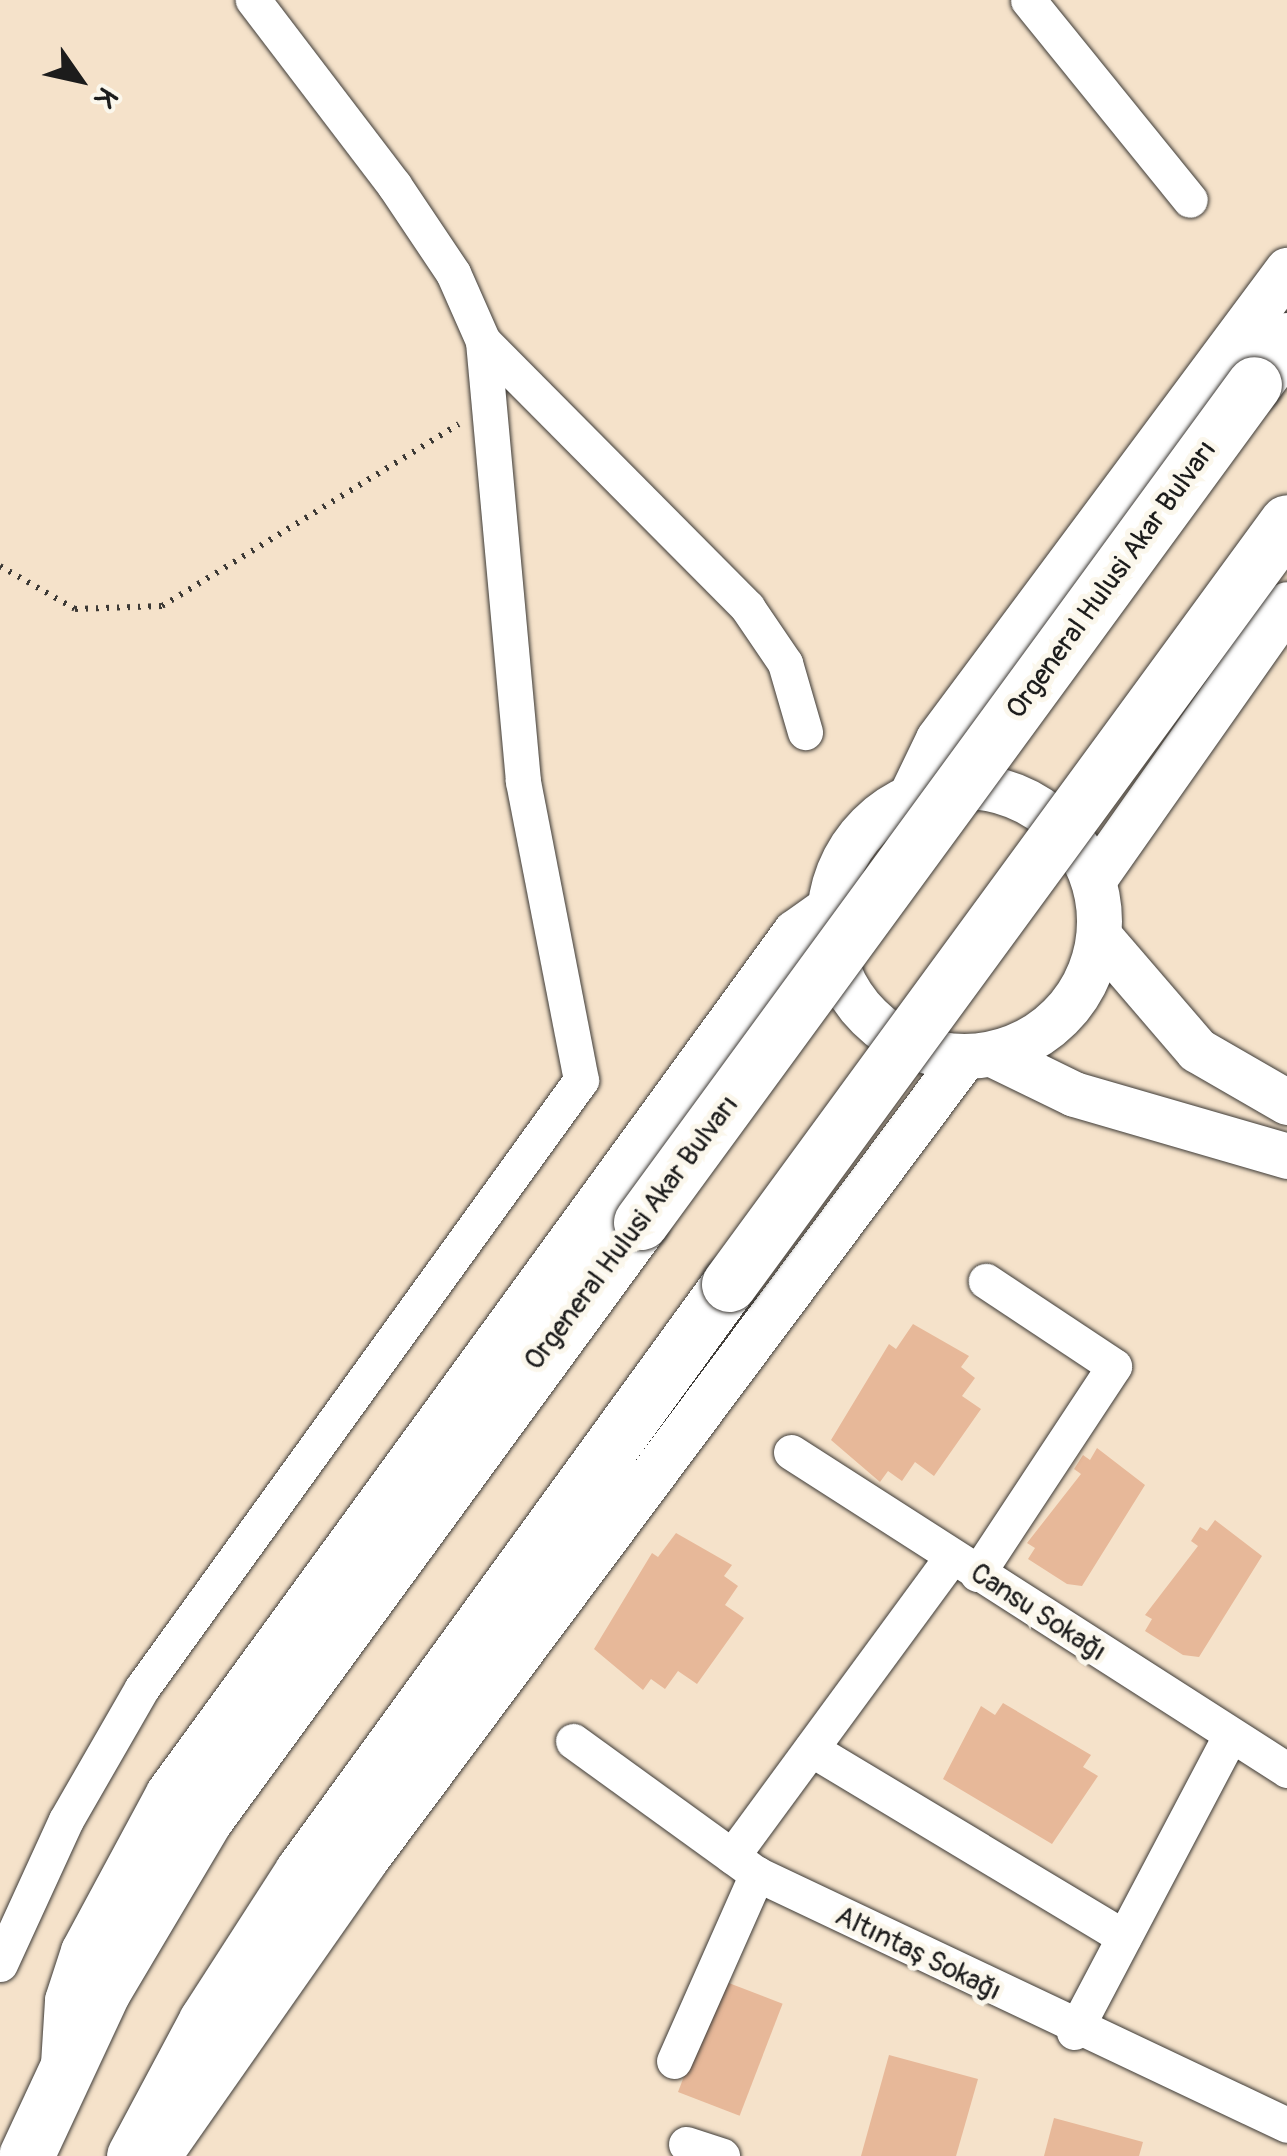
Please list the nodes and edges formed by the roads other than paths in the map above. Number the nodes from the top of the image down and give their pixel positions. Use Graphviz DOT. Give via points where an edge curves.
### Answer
graph roads {
  1 [pos="253,0"];
  2 [pos="1028,0"];
  3 [pos="1190,200"];
  4 [pos="1287,270"];
  5 [pos="1287,340"];
  6 [pos="483,341"];
  7 [pos="1287,522"];
  8 [pos="1287,604"];
  9 [pos="805,732"];
  10 [pos="910,798"];
  11 [pos="1093,880"];
  12 [pos="830,908"];
  13 [pos="1099,936"];
  14 [pos="978,1056"];
  15 [pos="1287,1102"];
  16 [pos="1287,1156"];
  17 [pos="986,1282"];
  18 [pos="791,1452"];
  19 [pos="964,1565"];
  20 [pos="1230,1736"];
  21 [pos="573,1742"];
  22 [pos="811,1749"];
  23 [pos="1287,1770"];
  24 [pos="744,1865"];
  25 [pos="1124,1937"];
  26 [pos="0,1964"];
  27 [pos="1074,2032"];
  28 [pos="674,2061"];
  29 [pos="62,2073"];
  30 [pos="1287,2126"];
  31 [pos="686,2144"];
  32 [pos="26,2156"];
  33 [pos="134,2156"];
  34 [pos="158,2156"];
  35 [pos="722,2156"];
  1 -- 6 [label="street" via="453,273"];
  2 -- 3 [label="street"];
  4 -- 10 [label="street" via="938,740"];
  5 -- 29 [label="main road, Orgeneral Hulusi Akar Bulvarı, bridge" via="285,1701 152,1904"];
  6 -- 9 [label="street" via="757,620 789,674"];
  6 -- 26 [label="street" via="495,401 523,781 581,1080 142,1688 66,1820"];
  7 -- 33 [label="main road, bridge" via="302,1872 206,2021"];
  8 -- 11 [label="street"];
  10 -- 11 [label="street" via="965,786 1020,797 1065,831"];
  10 -- 12 [label="street" via="847,854"];
  11 -- 13 [label="street"];
  12 -- 14 [label="street" via="836,964 864,1012 909,1045"];
  12 -- 29 [label="street" via="795,932 178,1778 83,1951 67,2000"];
  13 -- 14 [label="street" via="1064,1012"];
  13 -- 15 [label="street" via="1198,1050"];
  14 -- 16 [label="street" via="1074,1094"];
  14 -- 34 [label="street" via="376,1844"];
  17 -- 19 [label="street" via="1114,1366"];
  18 -- 19 [label="street, Cansu Sokağı"];
  19 -- 20 [label="street, Cansu Sokağı"];
  19 -- 22 [label="street"];
  20 -- 23 [label="street, Cansu Sokağı"];
  20 -- 25 [label="street"];
  21 -- 24 [label="street, Altıntaş Sokağı"];
  22 -- 24 [label="street"];
  22 -- 25 [label="street"];
  24 -- 27 [label="street, Altıntaş Sokağı"];
  24 -- 28 [label="street"];
  25 -- 27 [label="street"];
  27 -- 30 [label="street, Altıntaş Sokağı"];
  29 -- 32 [label="main road, Orgeneral Hulusi Akar Bulvarı"];
  31 -- 35 [label="street"];
}
